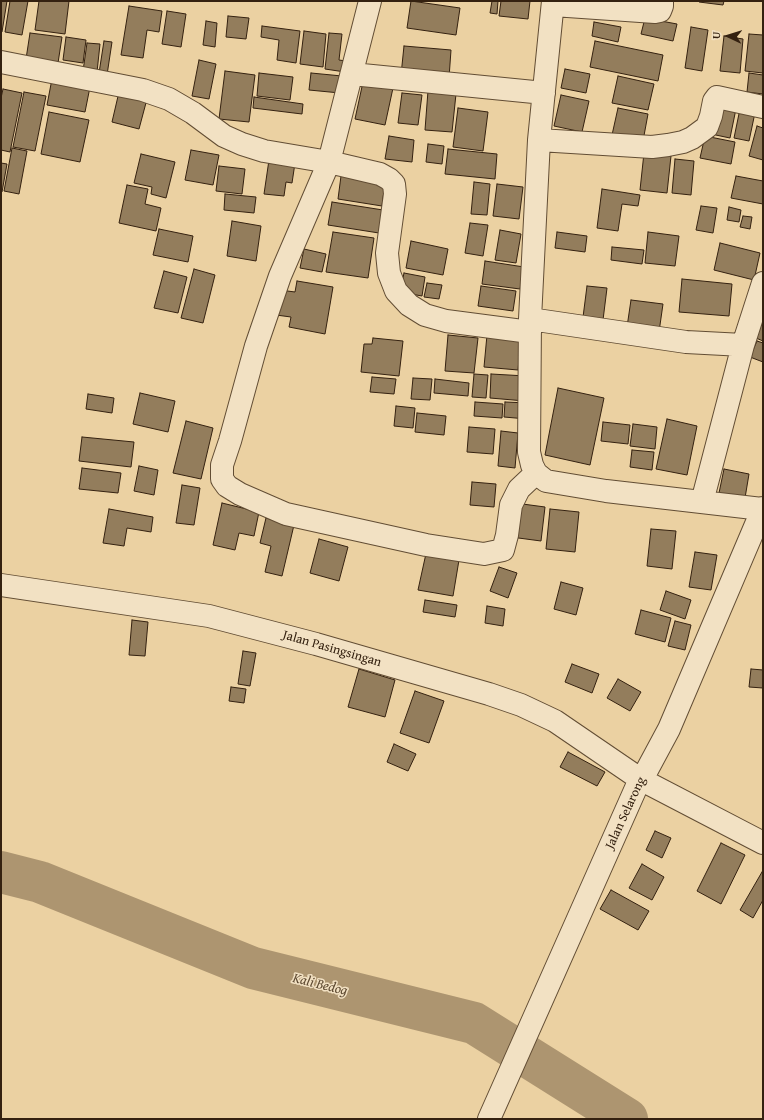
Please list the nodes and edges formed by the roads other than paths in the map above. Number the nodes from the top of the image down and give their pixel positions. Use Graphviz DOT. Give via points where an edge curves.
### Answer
graph roads {
  1 [pos="370,1"];
  2 [pos="662,1"];
  3 [pos="553,3"];
  4 [pos="1,62"];
  5 [pos="352,74"];
  6 [pos="544,93"];
  7 [pos="763,107"];
  8 [pos="539,140"];
  9 [pos="329,162"];
  10 [pos="763,283"];
  11 [pos="530,326"];
  12 [pos="743,345"];
  13 [pos="536,473"];
  14 [pos="702,502"];
  15 [pos="763,509"];
  16 [pos="1,585"];
  17 [pos="644,775"];
  18 [pos="763,843"];
  19 [pos="493,1110"];
  1 -- 5 [label="street"];
  2 -- 3 [label="street" via="660,11 655,12"];
  3 -- 6 [label="street"];
  4 -- 9 [label="street" via="143,90 169,99 224,136 242,144 264,151"];
  5 -- 6 [label="street"];
  5 -- 9 [label="street"];
  6 -- 8 [label="street"];
  7 -- 8 [label="street" via="717,97 707,127 683,142 668,145 652,147"];
  8 -- 11 [label="street"];
  9 -- 11 [label="street" via="380,174 394,184 387,253 389,273 396,291 409,305 424,315 446,322"];
  9 -- 13 [label="street" via="280,276 256,346 222,465 222,479 227,486 240,494 286,514 426,545 484,554 503,550 511,505 519,489"];
  10 -- 12 [label="street"];
  11 -- 12 [label="street" via="686,342"];
  11 -- 13 [label="street" via="529,452"];
  12 -- 14 [label="street"];
  13 -- 14 [label="street" via="546,481"];
  14 -- 15 [label="street"];
  15 -- 17 [label="street, Jalan Selarong" via="669,729"];
  16 -- 17 [label="street, Jalan Pasingsingan" via="209,616 489,694 520,704 555,722"];
  17 -- 18 [label="street, Jalan Pasingsingan"];
  17 -- 19 [label="street, Jalan Selarong"];
}
